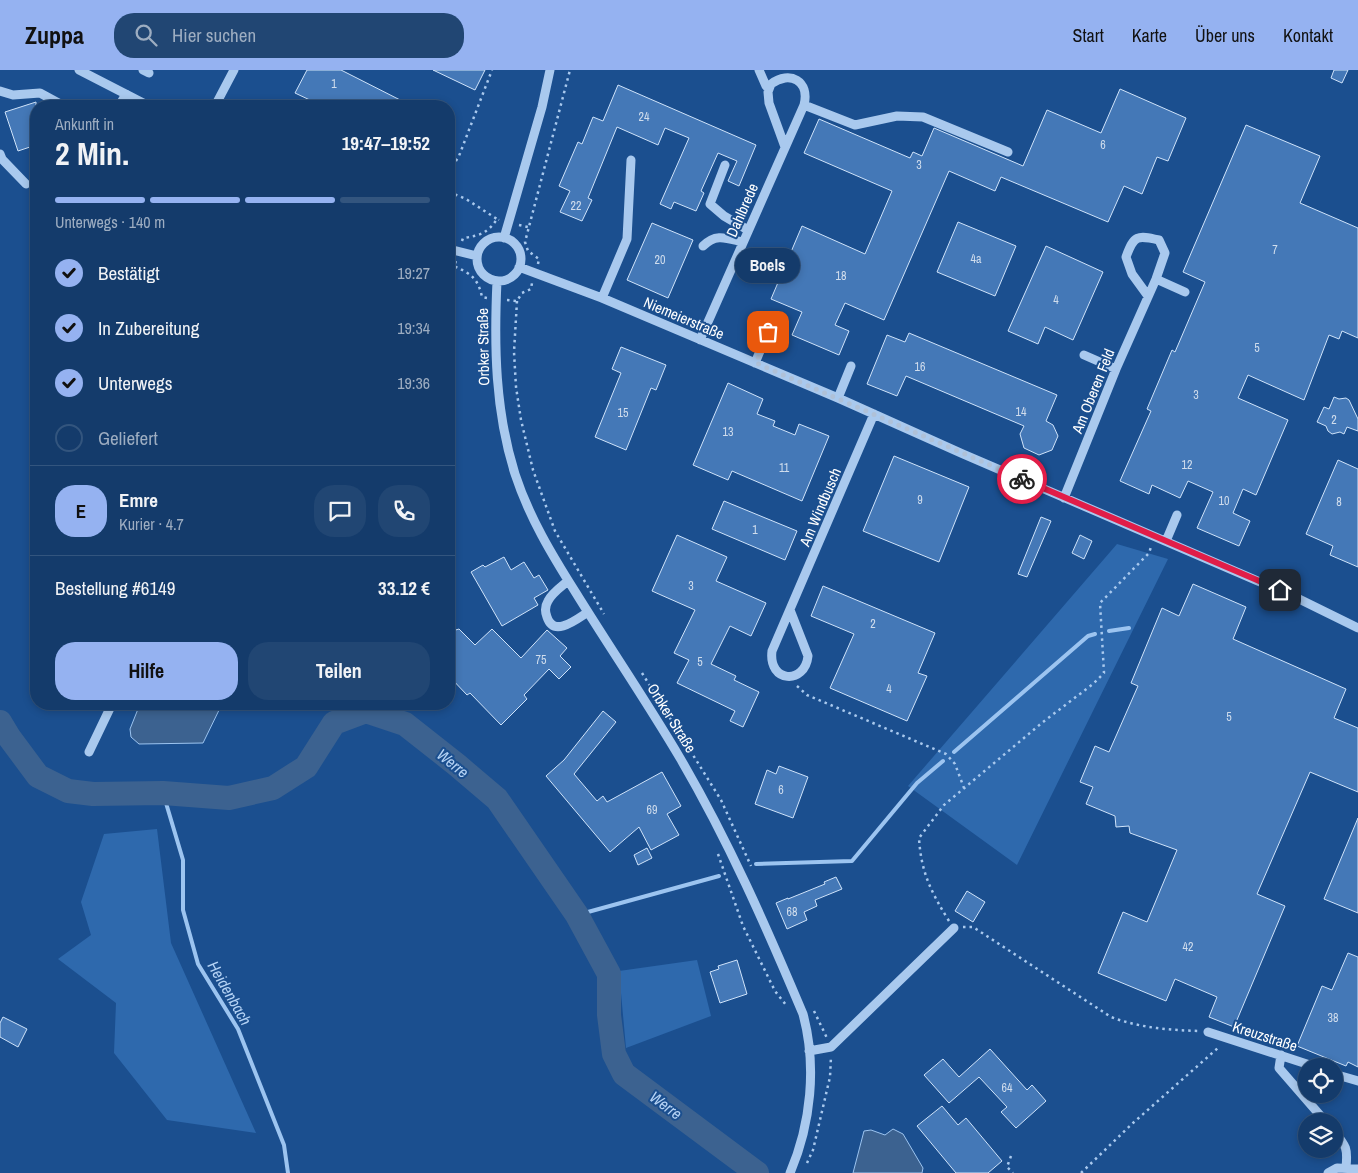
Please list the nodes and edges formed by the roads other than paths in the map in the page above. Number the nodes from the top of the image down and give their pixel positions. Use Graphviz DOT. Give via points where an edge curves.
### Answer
graph roads {
  1 [pos="79,70"];
  2 [pos="234,70"];
  3 [pos="550,70"];
  4 [pos="759,70"];
  5 [pos="769,88"];
  6 [pos="0,91"];
  7 [pos="126,94"];
  8 [pos="53,100"];
  9 [pos="122,100"];
  10 [pos="138,100"];
  11 [pos="218,100"];
  12 [pos="804,105"];
  13 [pos="785,147"];
  14 [pos="1008,152"];
  15 [pos="0,154"];
  16 [pos="631,160"];
  17 [pos="725,166"];
  18 [pos="26,184"];
  19 [pos="748,230"];
  20 [pos="504,238"];
  21 [pos="742,242"];
  22 [pos="703,246"];
  23 [pos="455,251"];
  24 [pos="477,256"];
  25 [pos="519,267"];
  26 [pos="1156,279"];
  27 [pos="497,281"];
  28 [pos="1185,292"];
  29 [pos="1148,296"];
  30 [pos="602,298"];
  31 [pos="768,332"];
  32 [pos="700,340"];
  33 [pos="1084,355"];
  34 [pos="756,363"];
  35 [pos="851,366"];
  36 [pos="1116,368"];
  37 [pos="838,398"];
  38 [pos="874,414"];
  39 [pos="1064,498"];
  40 [pos="1177,515"];
  41 [pos="1166,541"];
  42 [pos="568,581"];
  43 [pos="790,610"];
  44 [pos="588,612"];
  45 [pos="1358,628"];
  46 [pos="109,710"];
  47 [pos="89,752"];
  48 [pos="954,928"];
  49 [pos="1208,1032"];
  50 [pos="810,1051"];
  51 [pos="1281,1055"];
  52 [pos="1298,1061"];
  53 [pos="1343,1077"];
  54 [pos="1358,1081"];
  55 [pos="1318,1113"];
  56 [pos="1343,1143"];
  57 [pos="1346,1167"];
  58 [pos="1358,1169"];
  59 [pos="790,1172"];
  60 [pos="1328,1173"];
  1 -- 7 [label="street"];
  2 -- 11 [label="street"];
  3 -- 20 [label="street"];
  4 -- 5 [label="street"];
  5 -- 12 [label="street" via="784,77 796,78 804,87"];
  5 -- 13 [label="street" via="769,103"];
  6 -- 8 [label="street" via="13,95 40,93"];
  7 -- 9 [label="street"];
  7 -- 10 [label="street"];
  12 -- 13 [label="street, Dahlbrede"];
  12 -- 14 [label="street" via="855,125 897,116 923,117"];
  13 -- 19 [label="street, Dahlbrede"];
  15 -- 18 [label="street"];
  16 -- 30 [label="street" via="628,238"];
  17 -- 19 [label="street" via="710,204"];
  19 -- 21 [label="street, Dahlbrede"];
  20 -- 24 [label="street" via="490,239"];
  20 -- 25 [label="street" via="518,249"];
  21 -- 22 [label="street" via="718,237"];
  21 -- 32 [label="street, Dahlbrede"];
  23 -- 24 [label="street"];
  24 -- 27 [label="street" via="481,273"];
  25 -- 27 [label="street" via="511,278"];
  25 -- 30 [label="street, Niemeierstraße"];
  26 -- 28 [label="street"];
  26 -- 29 [label="street, Am Oberen Feld"];
  26 -- 29 [label="street, Am Oberen Feld" via="1165,253 1159,240 1142,236 1136,238 1126,257 1132,274"];
  27 -- 42 [label="street, Orbker Straße" via="496,385 507,447 531,515"];
  29 -- 36 [label="street, Am Oberen Feld"];
  30 -- 32 [label="street, Niemeierstraße"];
  31 -- 34 [label="street"];
  32 -- 34 [label="street, Niemeierstraße"];
  33 -- 36 [label="street"];
  34 -- 37 [label="street, Niemeierstraße"];
  35 -- 37 [label="street"];
  36 -- 39 [label="street, Am Oberen Feld"];
  37 -- 38 [label="street, Niemeierstraße"];
  38 -- 39 [label="street, Niemeierstraße"];
  38 -- 43 [label="street, Am Windbusch"];
  39 -- 41 [label="street, Niemeierstraße"];
  40 -- 41 [label="street"];
  41 -- 45 [label="street, Niemeierstraße"];
  42 -- 44 [label="street, Orbker Straße"];
  42 -- 44 [label="street" via="548,601 546,614 549,621 561,627"];
  43 -- 43 [label="street, Am Windbusch" via="772,651 771,661 780,675 792,676 803,670 808,656"];
  44 -- 50 [label="street, Orbker Straße" via="680,756 733,855 803,1014"];
  46 -- 47 [label="street"];
  48 -- 50 [label="street" via="834,1048"];
  49 -- 51 [label="street, Kreuzstraße"];
  50 -- 59 [label="street, Orbker Straße" via="807,1119"];
  51 -- 52 [label="street, Kreuzstraße"];
  51 -- 55 [label="street" via="1279,1068"];
  53 -- 54 [label="street"];
  56 -- 57 [label="street" via="1347,1150"];
  57 -- 58 [label="street"];
  57 -- 60 [label="street"];
}
